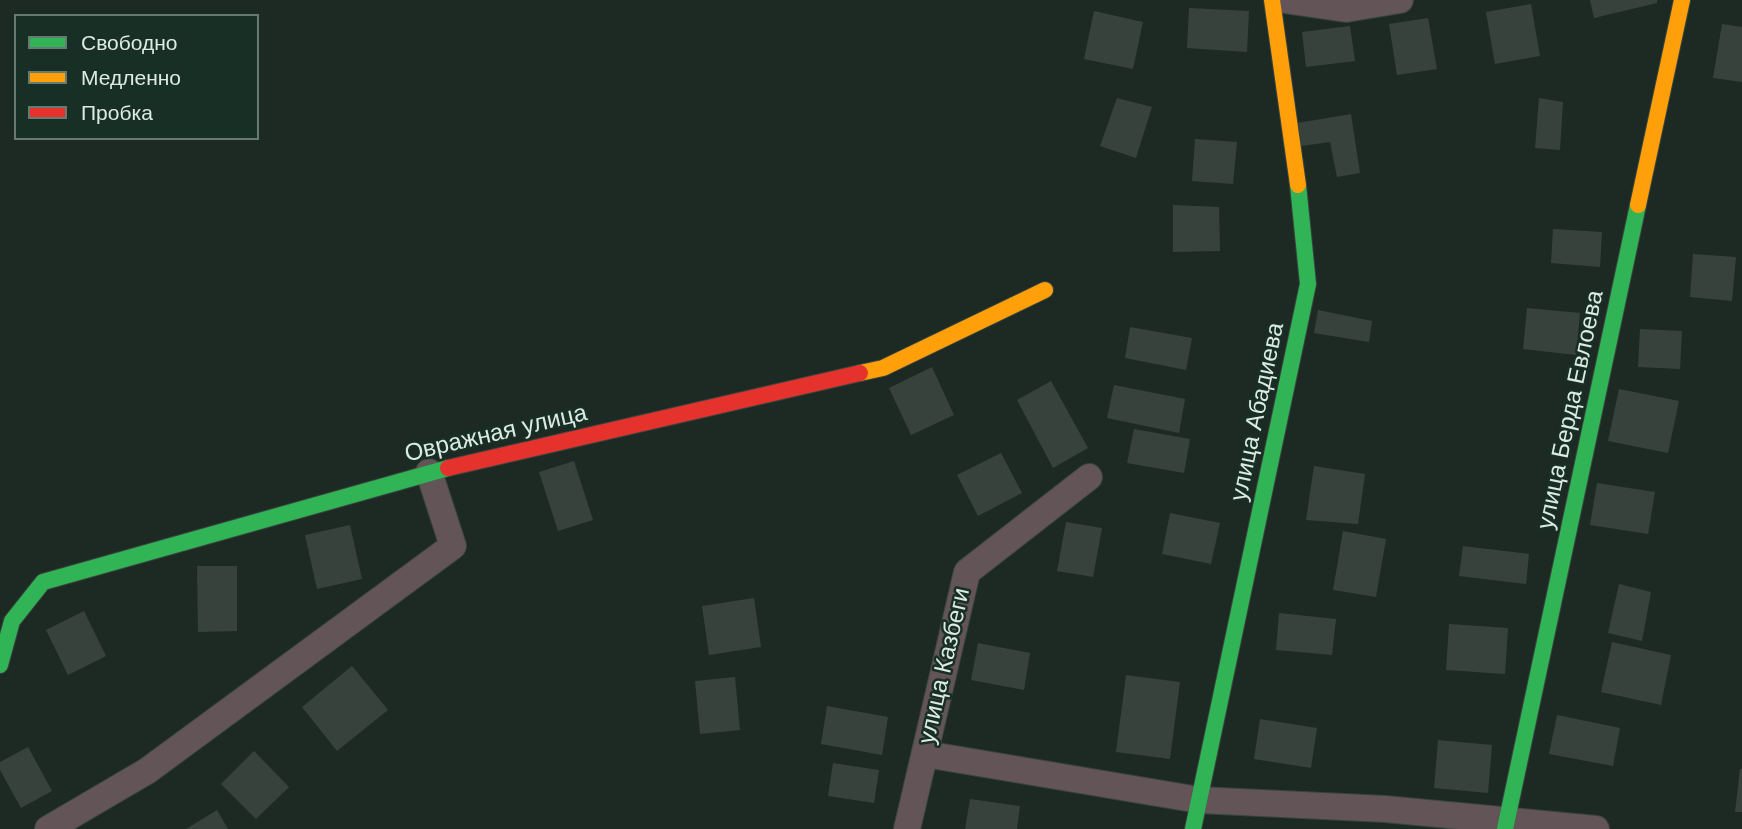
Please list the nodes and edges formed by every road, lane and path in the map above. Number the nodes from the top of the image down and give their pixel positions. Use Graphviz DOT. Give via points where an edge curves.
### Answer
graph roads {
  1 [pos="1272,0"];
  2 [pos="1284,0"];
  3 [pos="1400,0"];
  4 [pos="1682,0"];
  5 [pos="1045,290"];
  6 [pos="429,472"];
  7 [pos="1089,477"];
  8 [pos="0,665"];
  9 [pos="925,754"];
  10 [pos="1199,800"];
  11 [pos="1506,824"];
  12 [pos="48,829"];
  13 [pos="907,829"];
  14 [pos="1194,829"];
  15 [pos="1597,829"];
  1 -- 10 [label="street, улица Абадиева" via="1308,284"];
  2 -- 3 [label="street" via="1346,9"];
  4 -- 11 [label="street, улица Берда Евлоева"];
  5 -- 6 [label="street, Овражная улица" via="883,368"];
  6 -- 8 [label="street, Овражная улица" via="43,582 12,621"];
  6 -- 12 [label="street" via="453,546 147,771"];
  7 -- 9 [label="street, улица Казбеги" via="967,572"];
  9 -- 10 [label="street"];
  9 -- 13 [label="street, улица Казбеги"];
  10 -- 11 [label="street" via="1385,809"];
  10 -- 14 [label="street, улица Абадиева"];
  11 -- 15 [label="street"];
}
